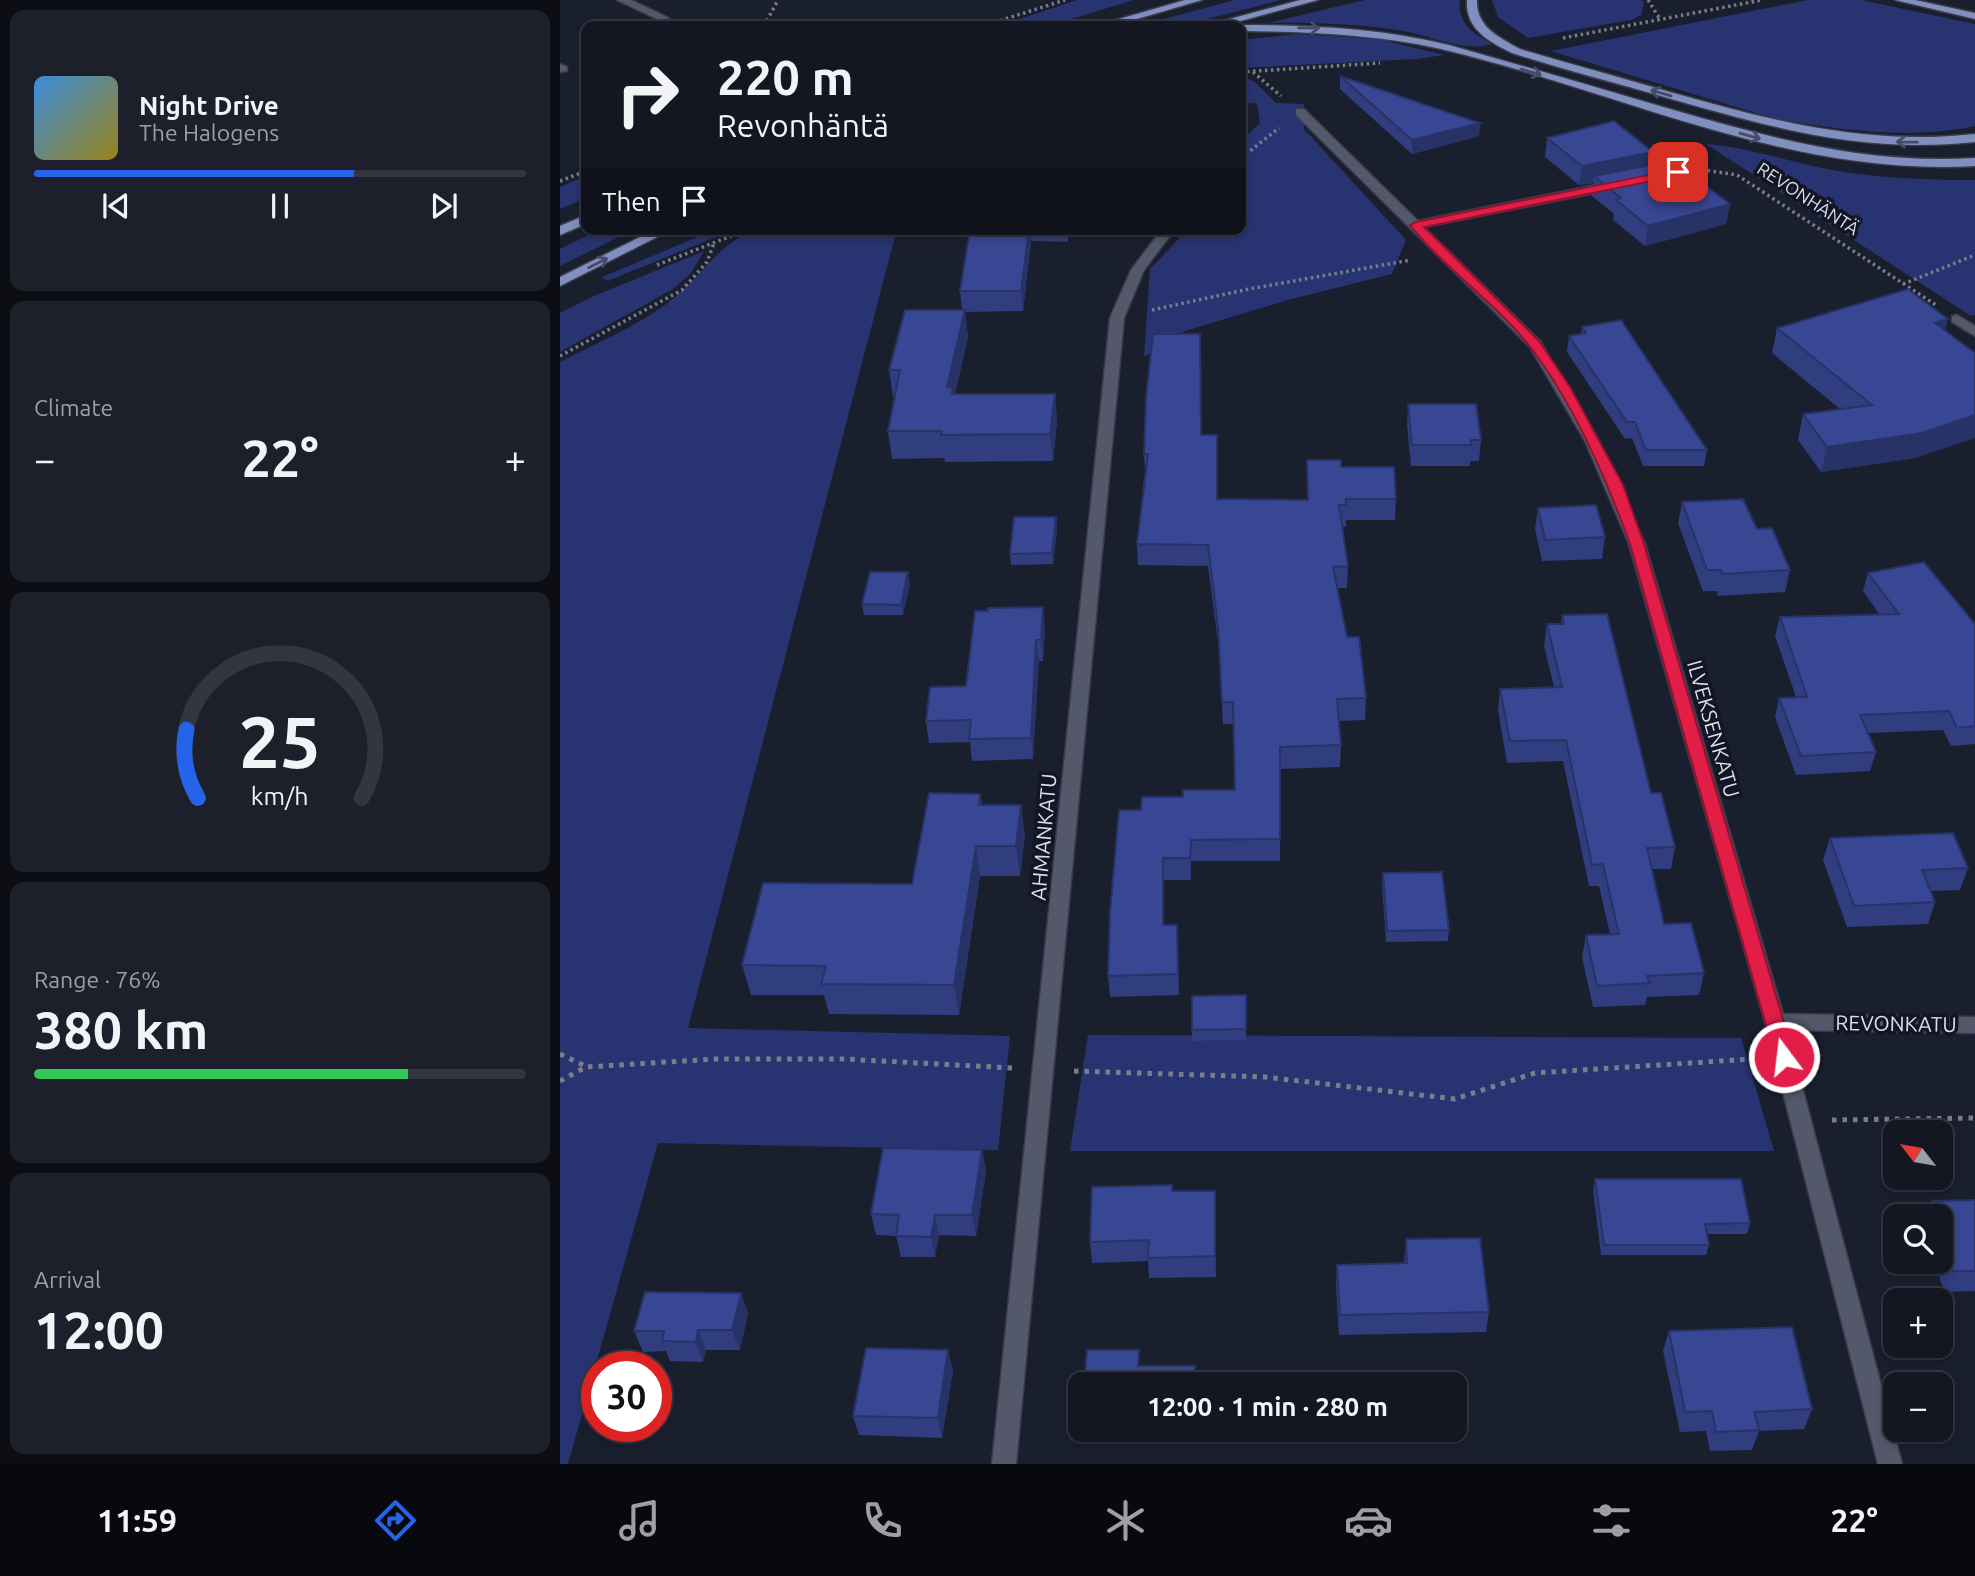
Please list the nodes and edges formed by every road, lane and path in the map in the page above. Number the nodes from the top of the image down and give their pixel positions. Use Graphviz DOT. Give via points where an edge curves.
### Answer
graph roads {
  1 [pos="622,0"];
  2 [pos="778,0"];
  3 [pos="1065,0"];
  4 [pos="1197,0"];
  5 [pos="1313,0"];
  6 [pos="1472,0"];
  7 [pos="1648,0"];
  8 [pos="1762,0"];
  9 [pos="1900,0"];
  10 [pos="1975,16"];
  11 [pos="663,18"];
  12 [pos="1660,19"];
  13 [pos="767,21"];
  14 [pos="999,21"];
  15 [pos="1119,21"];
  16 [pos="1230,21"];
  17 [pos="1246,28"];
  18 [pos="1551,40"];
  19 [pos="1388,63"];
  20 [pos="1252,71"];
  21 [pos="1246,72"];
  22 [pos="1300,112"];
  23 [pos="1975,138"];
  24 [pos="1246,154"];
  25 [pos="1975,162"];
  26 [pos="1678,172"];
  27 [pos="581,173"];
  28 [pos="560,181"];
  29 [pos="1625,183"];
  30 [pos="581,221"];
  31 [pos="1416,225"];
  32 [pos="560,231"];
  33 [pos="655,235"];
  34 [pos="1164,235"];
  35 [pos="714,243"];
  36 [pos="1445,254"];
  37 [pos="1975,255"];
  38 [pos="560,282"];
  39 [pos="1903,284"];
  40 [pos="1117,318"];
  41 [pos="1957,319"];
  42 [pos="1975,332"];
  43 [pos="560,356"];
  44 [pos="1775,1022"];
  45 [pos="1975,1025"];
  46 [pos="560,1054"];
  47 [pos="1784,1057"];
  48 [pos="586,1067"];
  49 [pos="1045,1070"];
  50 [pos="560,1081"];
  51 [pos="1975,1118"];
  52 [pos="1800,1120"];
  53 [pos="1004,1464"];
  54 [pos="1890,1464"];
  1 -- 11 [label="street"];
  2 -- 13 [label="path"];
  3 -- 14 [label="path"];
  4 -- 15 [label="main road"];
  5 -- 16 [label="main road"];
  23 -- 6 [label="main road, one-way" via="1896,142 1747,118 1516,51 1479,27 1472,15"];
  7 -- 12 [label="path"];
  8 -- 12 [label="path"];
  9 -- 10 [label="main road"];
  12 -- 18 [label="path"];
  17 -- 25 [label="main road, one-way" via="1332,29 1392,36 1799,148 1891,163"];
  19 -- 20 [label="path"];
  20 -- 21 [label="path"];
  20 -- 22 [label="path"];
  22 -- 24 [label="path"];
  22 -- 31 [label="street, ILVEKSENKATU"];
  26 -- 39 [label="path, REVONHÄNTÄ" via="1698,169 1737,175"];
  27 -- 28 [label="path"];
  29 -- 31 [label="street"];
  30 -- 32 [label="main road"];
  31 -- 36 [label="street, ILVEKSENKATU"];
  38 -- 33 [label="main road, one-way"];
  34 -- 40 [label="street, AHMANKATU" via="1139,264"];
  35 -- 43 [label="path" via="707,262 682,290"];
  36 -- 40 [label="path"];
  36 -- 44 [label="street, ILVEKSENKATU" via="1535,344 1616,485"];
  37 -- 39 [label="path"];
  39 -- 41 [label="path, REVONHÄNTÄ"];
  40 -- 49 [label="street, AHMANKATU"];
  41 -- 42 [label="street"];
  44 -- 45 [label="street, REVONKATU"];
  44 -- 47 [label="street, ILVEKSENKATU"];
  46 -- 48 [label="path"];
  47 -- 49 [label="path" via="1535,1073 1455,1099 1265,1077"];
  47 -- 52 [label="street, ILVEKSENKATU"];
  48 -- 49 [label="path" via="716,1059 844,1059"];
  48 -- 50 [label="path"];
  49 -- 53 [label="street, AHMANKATU"];
  51 -- 52 [label="path"];
  52 -- 54 [label="street, ILVEKSENKATU"];
}
